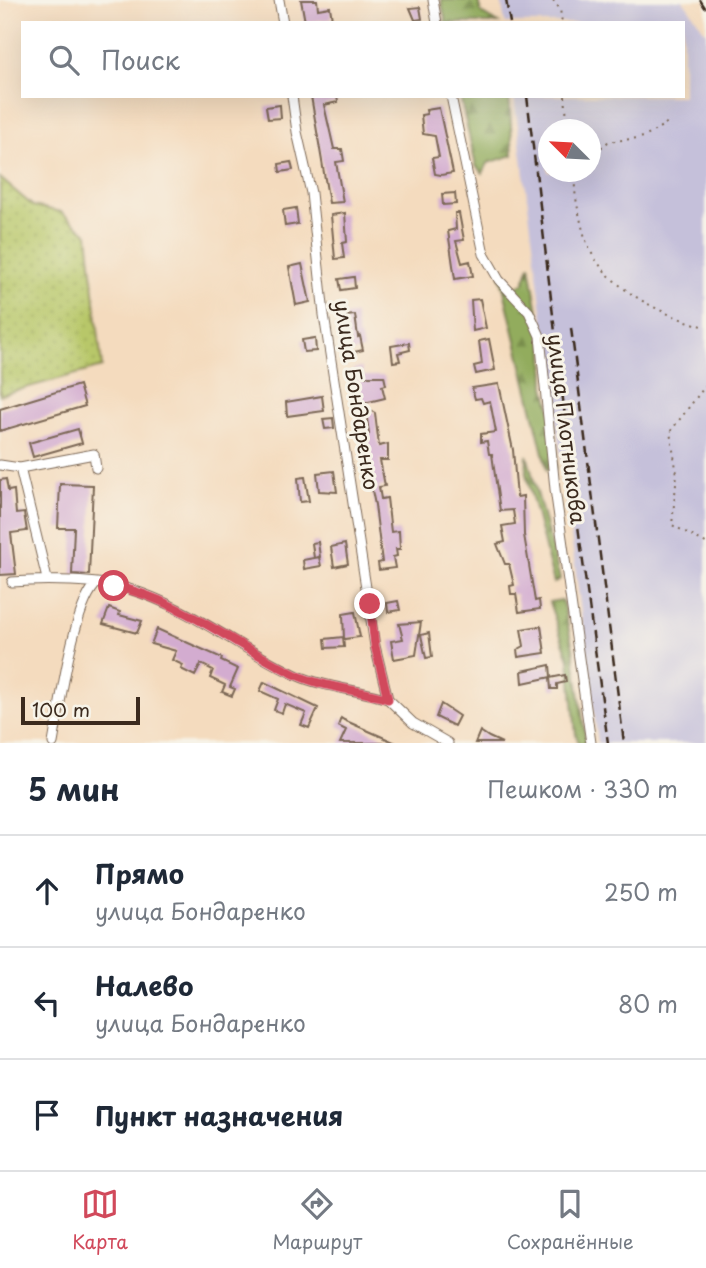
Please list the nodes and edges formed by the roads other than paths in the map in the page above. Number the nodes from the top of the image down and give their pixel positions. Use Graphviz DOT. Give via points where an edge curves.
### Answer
graph roads {
  1 [pos="279,0"];
  2 [pos="433,0"];
  3 [pos="283,21"];
  4 [pos="437,21"];
  5 [pos="292,98"];
  6 [pos="451,98"];
  7 [pos="0,465"];
  8 [pos="19,468"];
  9 [pos="96,468"];
  10 [pos="47,579"];
  11 [pos="12,582"];
  12 [pos="95,585"];
  13 [pos="388,699"];
  14 [pos="54,743"];
  15 [pos="448,743"];
  16 [pos="591,743"];
  1 -- 3 [label="street"];
  2 -- 4 [label="street"];
  5 -- 13 [label="street, улица Бондаренко" via="312,193 324,314 375,646"];
  6 -- 16 [label="street, улица Плотникова" via="484,254 529,312 540,336 555,489"];
  7 -- 8 [label="street"];
  8 -- 9 [label="street" via="94,454"];
  8 -- 10 [label="street"];
  10 -- 11 [label="street"];
  10 -- 12 [label="street"];
  12 -- 13 [label="street" via="139,593 321,685 354,688"];
  12 -- 14 [label="street" via="85,597 78,623"];
  13 -- 15 [label="street" via="413,723"];
}
